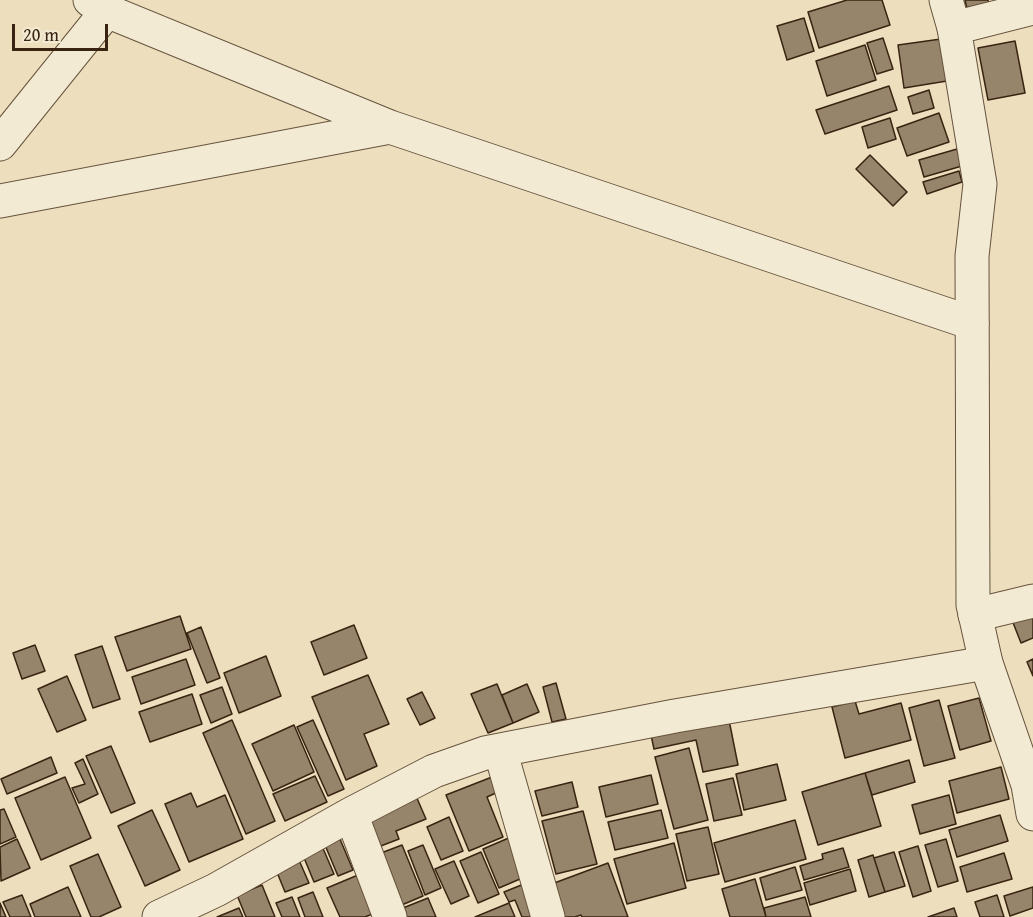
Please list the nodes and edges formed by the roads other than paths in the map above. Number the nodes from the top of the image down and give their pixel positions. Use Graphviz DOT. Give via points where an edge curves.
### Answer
graph roads {
  1 [pos="98,5"];
  2 [pos="1033,8"];
  3 [pos="950,14"];
  4 [pos="390,127"];
  5 [pos="0,144"];
  6 [pos="0,201"];
  7 [pos="972,323"];
  8 [pos="1033,601"];
  9 [pos="975,615"];
  10 [pos="986,663"];
  11 [pos="500,750"];
  12 [pos="1032,794"];
  13 [pos="351,814"];
  14 [pos="159,917"];
  15 [pos="390,917"];
  16 [pos="548,917"];
  1 -- 4 [label="street"];
  1 -- 5 [label="street"];
  2 -- 3 [label="street"];
  3 -- 7 [label="street" via="980,184 972,256"];
  4 -- 6 [label="street"];
  4 -- 7 [label="street"];
  7 -- 9 [label="street"];
  8 -- 9 [label="street"];
  9 -- 10 [label="street"];
  10 -- 11 [label="street"];
  10 -- 12 [label="street"];
  11 -- 13 [label="street" via="435,771"];
  11 -- 16 [label="street"];
  13 -- 14 [label="street" via="216,890"];
  13 -- 15 [label="street"];
}
